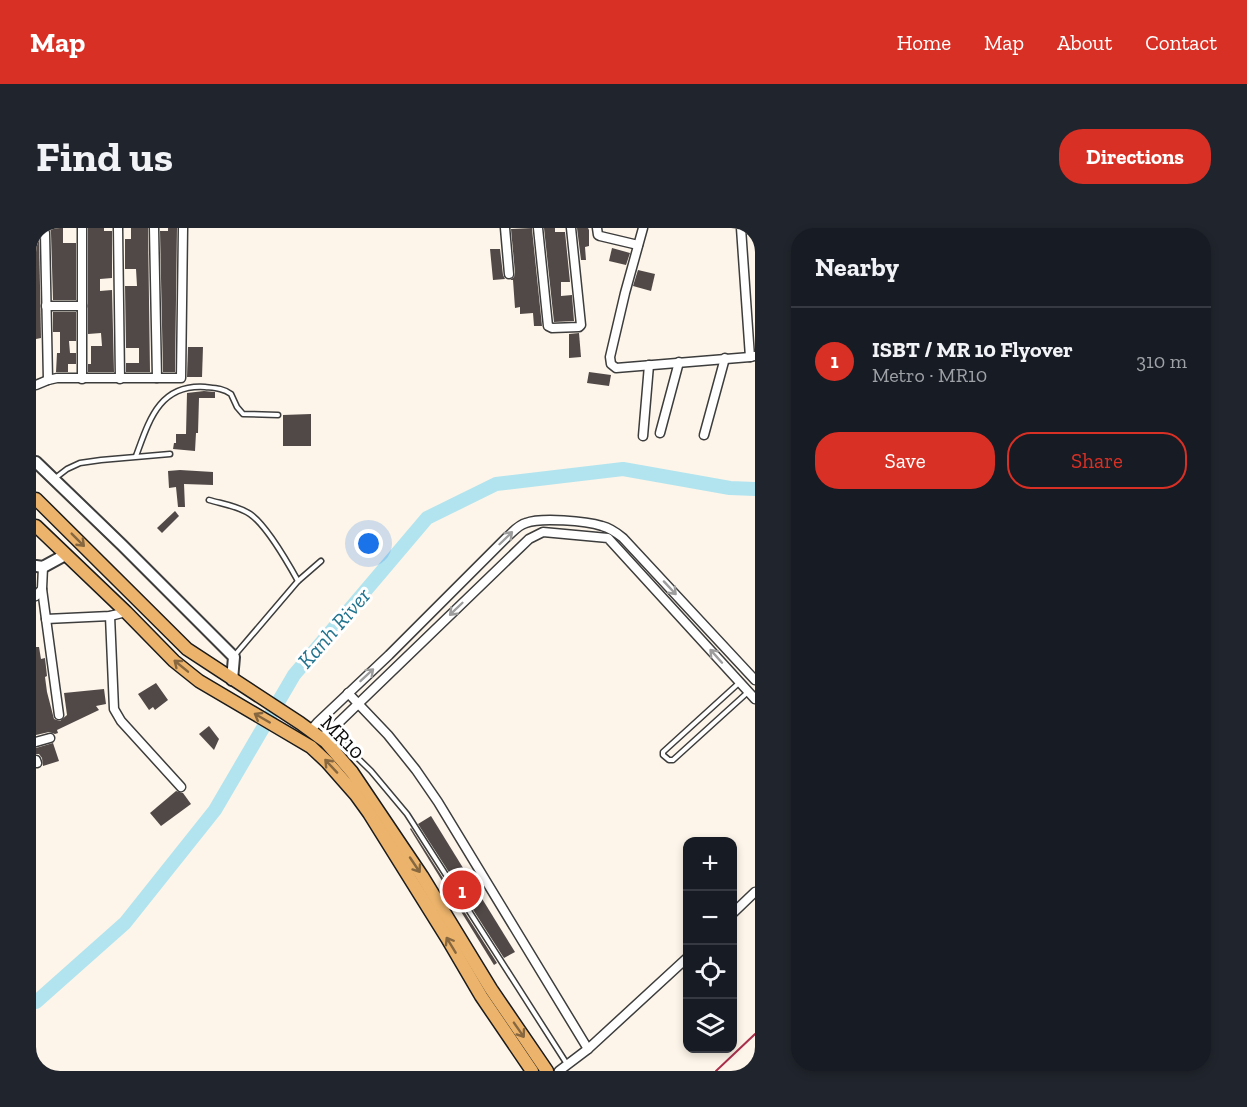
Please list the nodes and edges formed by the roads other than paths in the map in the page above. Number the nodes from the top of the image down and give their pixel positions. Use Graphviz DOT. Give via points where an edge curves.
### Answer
graph roads {
  1 [pos="43,228"];
  2 [pos="82,228"];
  3 [pos="118,228"];
  4 [pos="154,228"];
  5 [pos="183,228"];
  6 [pos="506,228"];
  7 [pos="538,228"];
  8 [pos="572,228"];
  9 [pos="597,228"];
  10 [pos="643,228"];
  11 [pos="741,228"];
  12 [pos="638,245"];
  13 [pos="509,274"];
  14 [pos="46,306"];
  15 [pos="82,306"];
  16 [pos="36,321"];
  17 [pos="46,321"];
  18 [pos="752,356"];
  19 [pos="725,358"];
  20 [pos="679,362"];
  21 [pos="649,364"];
  22 [pos="158,378"];
  23 [pos="82,379"];
  24 [pos="120,379"];
  25 [pos="48,380"];
  26 [pos="36,385"];
  27 [pos="278,415"];
  28 [pos="660,434"];
  29 [pos="704,435"];
  30 [pos="643,436"];
  31 [pos="170,454"];
  32 [pos="136,456"];
  33 [pos="36,462"];
  34 [pos="54,479"];
  35 [pos="36,499"];
  36 [pos="209,500"];
  37 [pos="36,526"];
  38 [pos="65,555"];
  39 [pos="321,561"];
  40 [pos="40,567"];
  41 [pos="298,580"];
  42 [pos="39,593"];
  43 [pos="126,612"];
  44 [pos="110,616"];
  45 [pos="46,619"];
  46 [pos="234,657"];
  47 [pos="754,678"];
  48 [pos="232,680"];
  49 [pos="740,682"];
  50 [pos="749,692"];
  51 [pos="348,693"];
  52 [pos="755,699"];
  53 [pos="358,704"];
  54 [pos="59,715"];
  55 [pos="316,729"];
  56 [pos="51,738"];
  57 [pos="36,742"];
  58 [pos="181,787"];
  59 [pos="755,892"];
  60 [pos="737,909"];
  61 [pos="683,961"];
  62 [pos="486,992"];
  63 [pos="588,1049"];
  64 [pos="568,1064"];
  65 [pos="532,1071"];
  66 [pos="547,1071"];
  67 [pos="559,1071"];
  1 -- 14 [label="street"];
  2 -- 15 [label="street"];
  3 -- 24 [label="street"];
  4 -- 22 [label="street"];
  5 -- 22 [label="street" via="181,378"];
  6 -- 13 [label="street"];
  7 -- 8 [label="street" via="548,326 552,328 581,325"];
  9 -- 12 [label="street" via="600,236"];
  10 -- 12 [label="street"];
  11 -- 18 [label="street"];
  12 -- 21 [label="street" via="610,362 616,368"];
  14 -- 15 [label="street"];
  14 -- 17 [label="street"];
  15 -- 23 [label="street"];
  16 -- 17 [label="street"];
  17 -- 25 [label="street"];
  18 -- 19 [label="street"];
  19 -- 20 [label="street"];
  19 -- 29 [label="street"];
  20 -- 21 [label="street"];
  20 -- 28 [label="street"];
  21 -- 30 [label="street"];
  22 -- 24 [label="street"];
  23 -- 24 [label="street"];
  23 -- 25 [label="street"];
  25 -- 26 [label="street"];
  27 -- 32 [label="lane" via="243,414 231,394 220,388 182,389 160,404"];
  31 -- 32 [label="lane"];
  32 -- 34 [label="lane" via="80,463"];
  33 -- 34 [label="street"];
  34 -- 46 [label="street"];
  35 -- 48 [label="main road, MR10, one-way" via="187,649"];
  36 -- 41 [label="lane" via="251,514"];
  37 -- 38 [label="main road, MR10"];
  38 -- 40 [label="street"];
  38 -- 43 [label="main road, MR10"];
  39 -- 41 [label="lane"];
  40 -- 42 [label="street"];
  41 -- 46 [label="lane"];
  42 -- 45 [label="street"];
  43 -- 44 [label="street"];
  62 -- 43 [label="main road, MR10, one-way" via="363,804 327,762 294,736 199,681"];
  44 -- 45 [label="street"];
  44 -- 58 [label="street" via="114,709"];
  45 -- 54 [label="street"];
  46 -- 48 [label="street"];
  47 -- 49 [label="street"];
  47 -- 50 [label="street"];
  51 -- 47 [label="street, one-way" via="507,537 522,524 537,520 575,522 614,531"];
  48 -- 55 [label="main road, MR10"];
  49 -- 50 [label="street"];
  49 -- 50 [label="lane" via="663,755 673,760"];
  49 -- 53 [label="street, one-way" via="608,538 543,532 529,539"];
  50 -- 52 [label="street"];
  51 -- 53 [label="street"];
  51 -- 55 [label="street"];
  53 -- 55 [label="street"];
  53 -- 63 [label="street" via="388,735 438,802"];
  55 -- 62 [label="main road, MR10, one-way" via="352,772 422,876"];
  55 -- 64 [label="lane" via="371,771 407,814"];
  56 -- 57 [label="street"];
  59 -- 60 [label="street"];
  61 -- 63 [label="street"];
  62 -- 65 [label="main road, MR10"];
  62 -- 66 [label="main road, MR10, one-way"];
  63 -- 64 [label="street"];
  64 -- 67 [label="street"];
}
